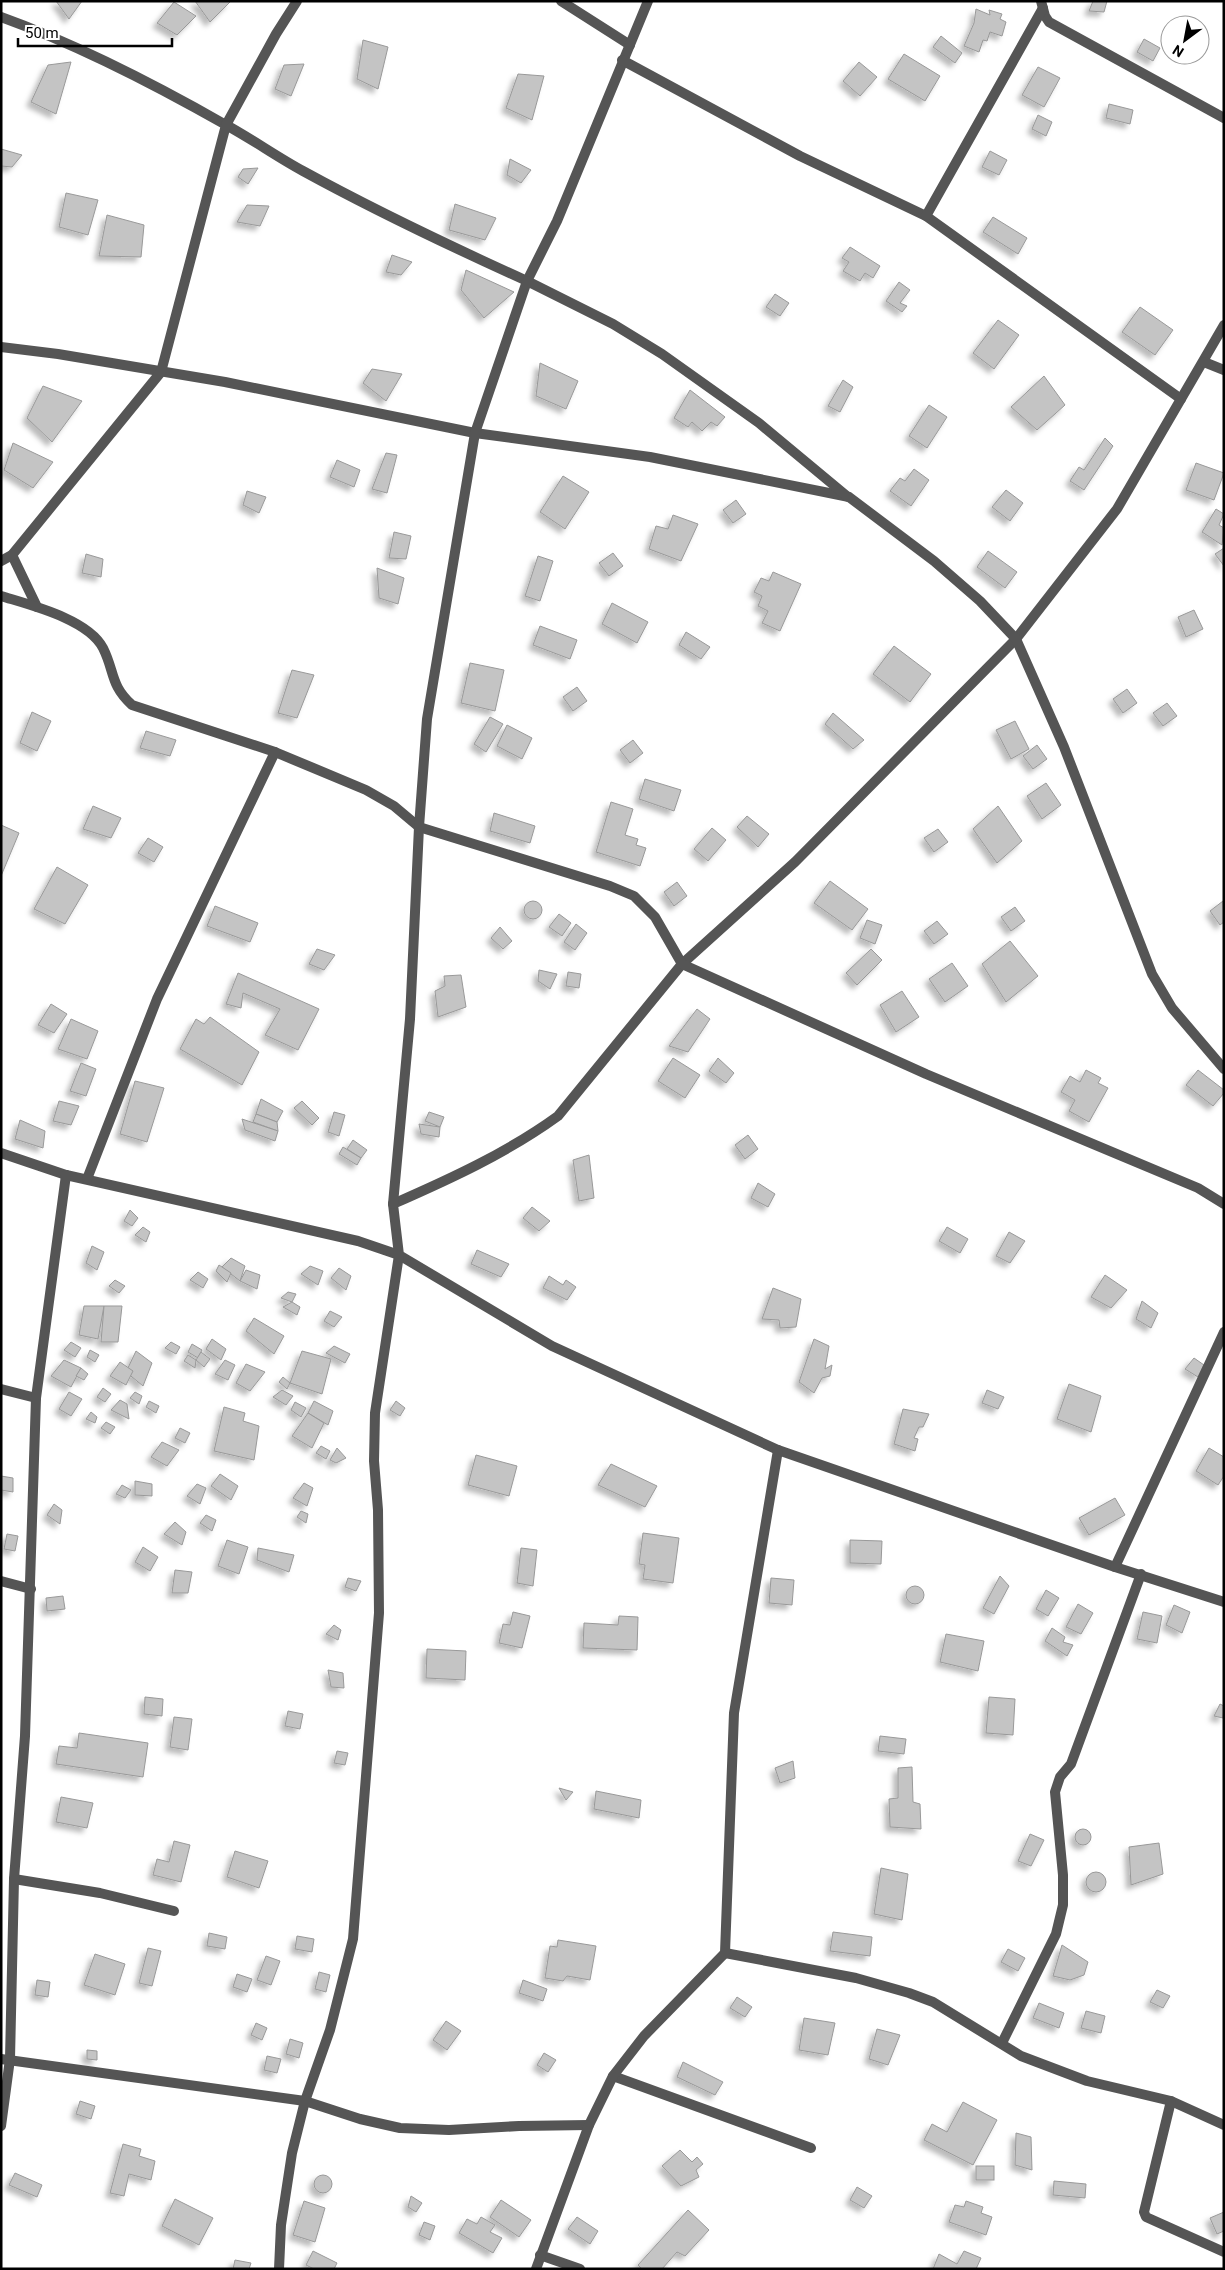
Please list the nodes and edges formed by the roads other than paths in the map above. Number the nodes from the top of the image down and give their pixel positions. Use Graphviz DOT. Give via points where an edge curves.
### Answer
graph roads {
  1 [pos="296,1"];
  2 [pos="561,1"];
  3 [pos="648,1"];
  4 [pos="1042,5"];
  5 [pos="1,17"];
  6 [pos="630,45"];
  7 [pos="622,60"];
  8 [pos="1224,118"];
  9 [pos="226,125"];
  10 [pos="926,216"];
  11 [pos="527,281"];
  12 [pos="1224,325"];
  13 [pos="1,347"];
  14 [pos="1204,362"];
  15 [pos="1224,370"];
  16 [pos="162,372"];
  17 [pos="1181,399"];
  18 [pos="475,433"];
  19 [pos="849,497"];
  20 [pos="12,555"];
  21 [pos="1,561"];
  22 [pos="1,596"];
  23 [pos="37,607"];
  24 [pos="1016,639"];
  25 [pos="275,752"];
  26 [pos="419,828"];
  27 [pos="682,964"];
  28 [pos="1224,1069"];
  29 [pos="1,1153"];
  30 [pos="66,1175"];
  31 [pos="86,1179"];
  32 [pos="393,1204"];
  33 [pos="1224,1204"];
  34 [pos="399,1255"];
  35 [pos="1224,1332"];
  36 [pos="1,1389"];
  37 [pos="36,1398"];
  38 [pos="778,1450"];
  39 [pos="1116,1567"];
  40 [pos="1141,1574"];
  41 [pos="1,1581"];
  42 [pos="31,1589"];
  43 [pos="1224,1602"];
  44 [pos="14,1879"];
  45 [pos="174,1911"];
  46 [pos="725,1953"];
  47 [pos="1002,2043"];
  48 [pos="6,2059"];
  49 [pos="613,2076"];
  50 [pos="305,2101"];
  51 [pos="1171,2101"];
  52 [pos="589,2125"];
  53 [pos="1224,2125"];
  54 [pos="1,2126"];
  55 [pos="811,2148"];
  56 [pos="1224,2252"];
  57 [pos="540,2255"];
  58 [pos="279,2269"];
  59 [pos="536,2269"];
  60 [pos="580,2269"];
  1 -- 9 [label="street"];
  2 -- 6 [label="street"];
  3 -- 6 [label="street"];
  4 -- 8 [label="street" via="1050,22"];
  4 -- 10 [label="street"];
  5 -- 9 [label="street" via="48,34"];
  6 -- 7 [label="street"];
  7 -- 10 [label="street" via="800,156"];
  7 -- 11 [label="street" via="557,221"];
  9 -- 11 [label="street" via="303,171 466,254"];
  9 -- 16 [label="street"];
  10 -- 17 [label="street"];
  11 -- 18 [label="street"];
  11 -- 19 [label="street" via="613,324 662,354 759,423"];
  12 -- 14 [label="street"];
  13 -- 16 [label="street"];
  14 -- 15 [label="street"];
  14 -- 17 [label="street"];
  16 -- 18 [label="street"];
  16 -- 20 [label="street"];
  17 -- 24 [label="street" via="1117,509"];
  18 -- 19 [label="street" via="650,457"];
  18 -- 26 [label="street" via="427,719"];
  19 -- 24 [label="street" via="934,561"];
  20 -- 21 [label="street"];
  20 -- 23 [label="street"];
  22 -- 23 [label="street"];
  23 -- 25 [label="street" via="74,621 103,646 120,694 132,705"];
  24 -- 27 [label="street" via="795,862"];
  24 -- 28 [label="street" via="1064,747 1152,974 1172,1008"];
  25 -- 26 [label="street" via="366,790 394,806"];
  25 -- 31 [label="street" via="157,999"];
  26 -- 27 [label="street" via="634,896 655,917"];
  26 -- 32 [label="street" via="410,1019"];
  27 -- 32 [label="street" via="558,1116 466,1172"];
  27 -- 33 [label="street" via="926,1074 1198,1188"];
  29 -- 30 [label="street"];
  30 -- 31 [label="street"];
  30 -- 37 [label="street"];
  31 -- 34 [label="street" via="358,1241"];
  32 -- 34 [label="street"];
  34 -- 38 [label="street" via="552,1346"];
  34 -- 50 [label="street" via="375,1412 378,1613 354,1939 330,2030"];
  35 -- 39 [label="street"];
  36 -- 37 [label="street"];
  37 -- 42 [label="street"];
  38 -- 39 [label="street"];
  38 -- 46 [label="street" via="734,1713"];
  39 -- 40 [label="street"];
  40 -- 43 [label="street"];
  40 -- 47 [label="street" via="1071,1764 1060,1777 1055,1792 1064,1905 1056,1934"];
  41 -- 42 [label="street"];
  42 -- 44 [label="street" via="25,1736"];
  44 -- 45 [label="street" via="100,1893"];
  44 -- 48 [label="street"];
  46 -- 47 [label="street" via="856,1978 909,1993 933,2002"];
  46 -- 49 [label="street" via="644,2036"];
  47 -- 51 [label="street" via="1021,2056 1079,2078"];
  48 -- 50 [label="street"];
  48 -- 54 [label="street"];
  49 -- 52 [label="street"];
  49 -- 55 [label="street"];
  50 -- 52 [label="street" via="400,2128 449,2130"];
  50 -- 58 [label="street" via="292,2153 281,2225"];
  51 -- 53 [label="street"];
  51 -- 56 [label="street" via="1144,2212 1146,2217"];
  52 -- 57 [label="street"];
  57 -- 59 [label="street"];
  57 -- 60 [label="street"];
}
